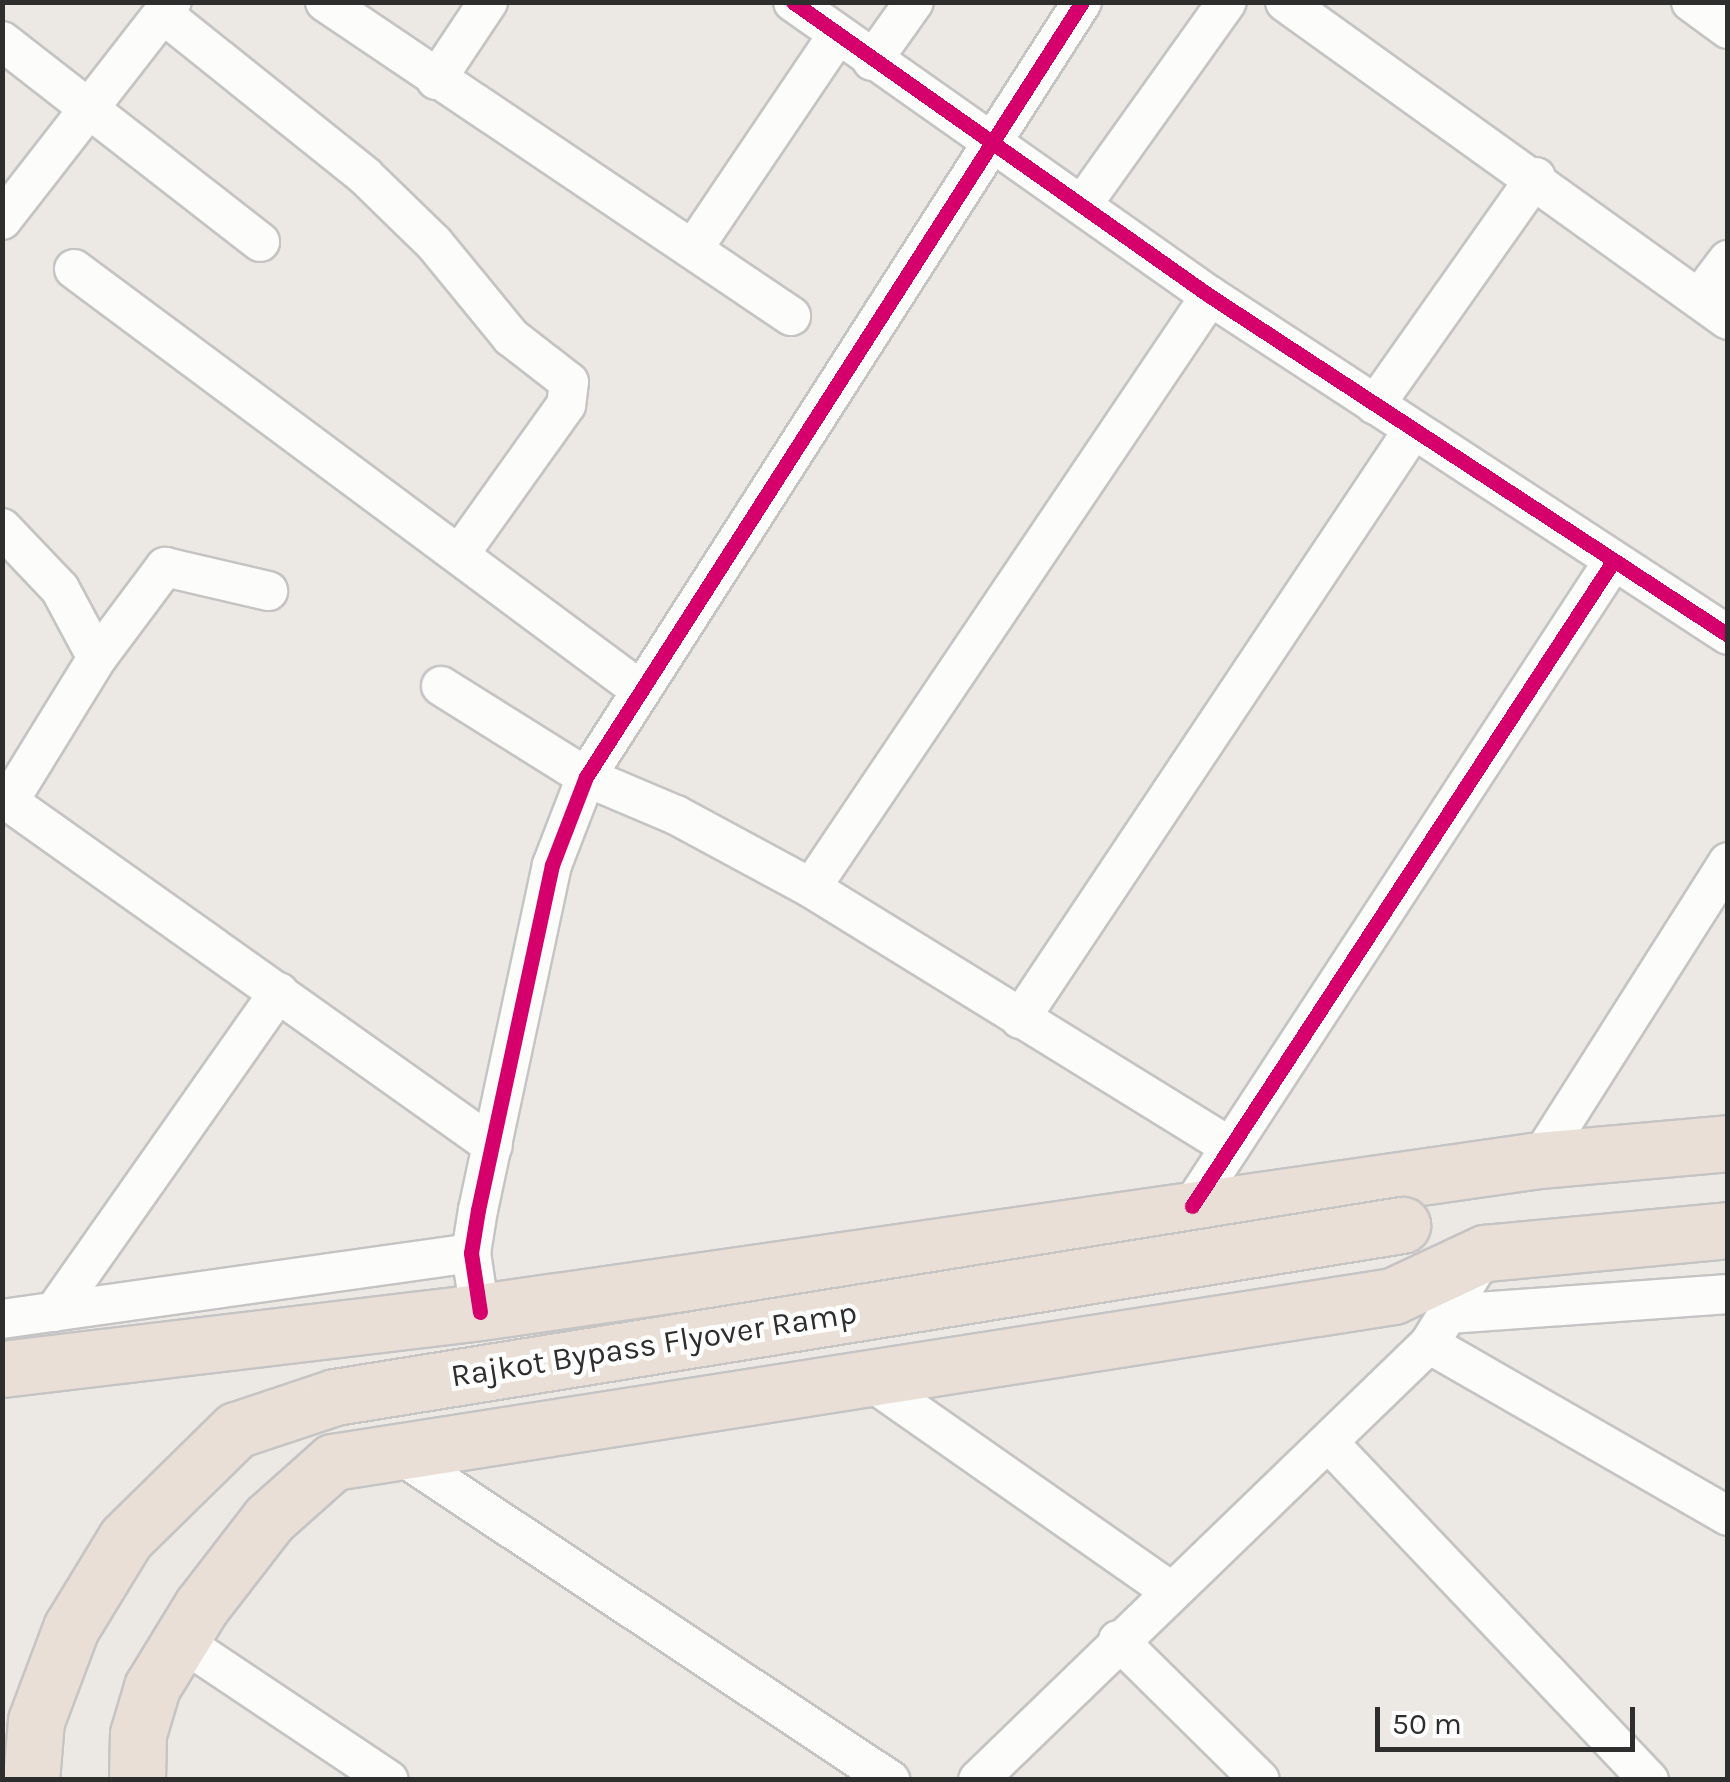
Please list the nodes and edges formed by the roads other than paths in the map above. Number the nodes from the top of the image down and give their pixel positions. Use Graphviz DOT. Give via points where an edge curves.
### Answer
graph roads {
  1 [pos="325,2"];
  2 [pos="488,2"];
  3 [pos="793,2"];
  4 [pos="914,2"];
  5 [pos="1082,2"];
  6 [pos="1226,2"];
  7 [pos="1285,2"];
  8 [pos="1691,2"];
  9 [pos="167,8"];
  10 [pos="1728,29"];
  11 [pos="838,34"];
  12 [pos="2,40"];
  13 [pos="872,61"];
  14 [pos="436,80"];
  15 [pos="89,110"];
  16 [pos="990,142"];
  17 [pos="1536,177"];
  18 [pos="1082,204"];
  19 [pos="2,220"];
  20 [pos="260,242"];
  21 [pos="692,249"];
  22 [pos="1728,260"];
  23 [pos="74,270"];
  24 [pos="1210,296"];
  25 [pos="1713,309"];
  26 [pos="791,316"];
  27 [pos="1375,405"];
  28 [pos="1412,430"];
  29 [pos="2,528"];
  30 [pos="459,555"];
  31 [pos="1612,563"];
  32 [pos="268,591"];
  33 [pos="1728,635"];
  34 [pos="97,658"];
  35 [pos="442,686"];
  36 [pos="639,689"];
  37 [pos="586,778"];
  38 [pos="6,799"];
  39 [pos="1728,862"];
  40 [pos="811,888"];
  41 [pos="279,992"];
  42 [pos="1020,1019"];
  43 [pos="1728,1143"];
  44 [pos="493,1146"];
  45 [pos="1231,1147"];
  46 [pos="1539,1160"];
  47 [pos="1192,1206"];
  48 [pos="1728,1230"];
  49 [pos="471,1253"];
  50 [pos="1485,1254"];
  51 [pos="1728,1294"];
  52 [pos="54,1312"];
  53 [pos="480,1312"];
  54 [pos="2,1319"];
  55 [pos="1439,1329"];
  56 [pos="2,1369"];
  57 [pos="862,1375"];
  58 [pos="1329,1443"];
  59 [pos="393,1450"];
  60 [pos="1728,1516"];
  61 [pos="1171,1591"];
  62 [pos="1118,1640"];
  63 [pos="180,1641"];
  64 [pos="31,1780"];
  65 [pos="136,1780"];
  66 [pos="389,1780"];
  67 [pos="890,1780"];
  68 [pos="978,1780"];
  69 [pos="1260,1780"];
  70 [pos="1648,1780"];
  1 -- 14 [label="street"];
  2 -- 14 [label="street"];
  3 -- 11 [label="street"];
  4 -- 13 [label="street"];
  5 -- 16 [label="street"];
  6 -- 18 [label="street"];
  7 -- 17 [label="street"];
  8 -- 10 [label="street"];
  9 -- 15 [label="street"];
  9 -- 30 [label="street" via="365,176 434,243 511,337 569,382 566,405"];
  11 -- 13 [label="street"];
  11 -- 21 [label="street"];
  12 -- 15 [label="street"];
  13 -- 16 [label="street"];
  14 -- 21 [label="street"];
  15 -- 19 [label="street"];
  15 -- 20 [label="street"];
  16 -- 18 [label="street"];
  16 -- 36 [label="street"];
  17 -- 25 [label="street"];
  17 -- 27 [label="street"];
  18 -- 24 [label="street"];
  21 -- 26 [label="street"];
  22 -- 25 [label="street"];
  23 -- 30 [label="street"];
  24 -- 27 [label="street"];
  24 -- 40 [label="street"];
  27 -- 28 [label="street"];
  28 -- 31 [label="street"];
  28 -- 42 [label="street"];
  29 -- 34 [label="street" via="60,588"];
  30 -- 36 [label="street"];
  31 -- 33 [label="street"];
  31 -- 45 [label="street"];
  32 -- 34 [label="street" via="165,567"];
  34 -- 38 [label="street"];
  35 -- 37 [label="street"];
  36 -- 37 [label="street"];
  37 -- 40 [label="street" via="676,814"];
  37 -- 44 [label="street" via="552,864"];
  38 -- 41 [label="street"];
  39 -- 46 [label="street"];
  40 -- 42 [label="street"];
  41 -- 44 [label="street"];
  41 -- 52 [label="street"];
  42 -- 45 [label="street"];
  43 -- 46 [label="highway"];
  44 -- 49 [label="street"];
  45 -- 47 [label="street"];
  46 -- 47 [label="highway"];
  47 -- 53 [label="highway"];
  48 -- 50 [label="highway"];
  49 -- 52 [label="street"];
  49 -- 53 [label="street"];
  50 -- 55 [label="street"];
  50 -- 57 [label="highway" via="1393,1296"];
  50 -- 64 [label="highway, Rajkot Bypass Flyover Ramp, bridge" via="1402,1225 335,1397 236,1430 126,1538 72,1628 36,1721"];
  51 -- 55 [label="street"];
  52 -- 54 [label="street"];
  53 -- 56 [label="highway"];
  55 -- 58 [label="street"];
  55 -- 60 [label="street"];
  57 -- 59 [label="highway"];
  57 -- 61 [label="street"];
  58 -- 61 [label="street"];
  58 -- 70 [label="street"];
  59 -- 63 [label="highway" via="333,1462 269,1519"];
  59 -- 67 [label="street"];
  61 -- 62 [label="street"];
  62 -- 68 [label="street"];
  62 -- 69 [label="street"];
  63 -- 65 [label="highway" via="152,1687 138,1734"];
  63 -- 66 [label="street"];
}
